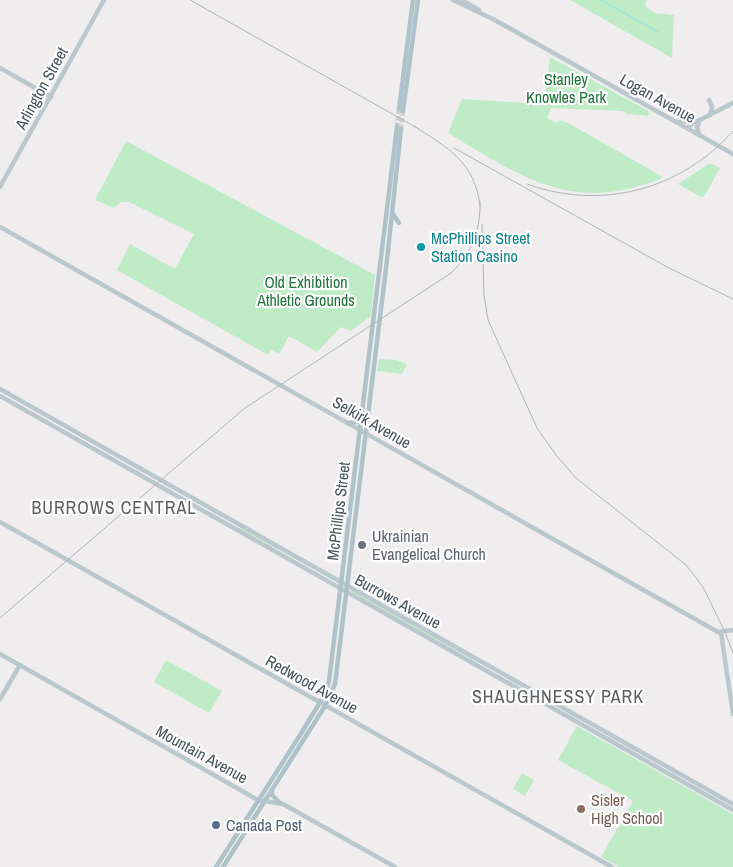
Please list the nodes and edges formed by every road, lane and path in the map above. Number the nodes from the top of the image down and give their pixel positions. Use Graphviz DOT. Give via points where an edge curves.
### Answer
graph roads {
  1 [pos="104,0"];
  2 [pos="453,0"];
  3 [pos="462,0"];
  4 [pos="417,1"];
  5 [pos="493,19"];
  6 [pos="0,68"];
  7 [pos="51,97"];
  8 [pos="709,100"];
  9 [pos="733,103"];
  10 [pos="401,110"];
  11 [pos="710,116"];
  12 [pos="700,120"];
  13 [pos="676,122"];
  14 [pos="688,129"];
  15 [pos="699,135"];
  16 [pos="733,154"];
  17 [pos="0,187"];
  18 [pos="392,214"];
  19 [pos="399,223"];
  20 [pos="0,227"];
  21 [pos="381,260"];
  22 [pos="387,260"];
  23 [pos="377,299"];
  24 [pos="382,301"];
  25 [pos="0,389"];
  26 [pos="365,392"];
  27 [pos="372,393"];
  28 [pos="0,396"];
  29 [pos="363,414"];
  30 [pos="348,423"];
  31 [pos="360,430"];
  32 [pos="366,434"];
  33 [pos="0,522"];
  34 [pos="342,583"];
  35 [pos="348,586"];
  36 [pos="341,590"];
  37 [pos="347,593"];
  38 [pos="733,630"];
  39 [pos="721,633"];
  40 [pos="0,654"];
  41 [pos="20,665"];
  42 [pos="0,699"];
  43 [pos="320,703"];
  44 [pos="325,706"];
  45 [pos="733,714"];
  46 [pos="272,788"];
  47 [pos="258,800"];
  48 [pos="265,801"];
  49 [pos="280,803"];
  50 [pos="733,804"];
  51 [pos="733,810"];
  52 [pos="216,867"];
  53 [pos="223,867"];
  54 [pos="395,867"];
  55 [pos="612,867"];
  1 -- 7 [label="street, Arlington Street"];
  2 -- 5 [label="street, Logan Avenue"];
  3 -- 5 [label="street, Logan Avenue"];
  4 -- 10 [label="main road"];
  5 -- 13 [label="street, Logan Avenue"];
  6 -- 7 [label="street"];
  7 -- 17 [label="street, Arlington Street"];
  8 -- 11 [label="street" via="712,107"];
  9 -- 11 [label="street"];
  11 -- 12 [label="street"];
  12 -- 13 [label="street"];
  12 -- 14 [label="street"];
  12 -- 15 [label="street" via="697,127"];
  13 -- 14 [label="street, Logan Avenue"];
  14 -- 15 [label="street, Logan Avenue"];
  15 -- 16 [label="street, Logan Avenue"];
  18 -- 19 [label="main road"];
  18 -- 21 [label="main road, McPhillips Street" via="399,128"];
  18 -- 22 [label="main road, McPhillips Street"];
  20 -- 30 [label="street, Selkirk Avenue"];
  21 -- 22 [label="main road"];
  21 -- 23 [label="main road, McPhillips Street"];
  22 -- 24 [label="main road, McPhillips Street"];
  23 -- 24 [label="main road"];
  23 -- 26 [label="main road, McPhillips Street"];
  24 -- 27 [label="main road, McPhillips Street"];
  25 -- 34 [label="street, Burrows Avenue"];
  26 -- 27 [label="main road"];
  26 -- 29 [label="main road, McPhillips Street"];
  27 -- 32 [label="main road, McPhillips Street"];
  28 -- 36 [label="street, Burrows Avenue"];
  29 -- 30 [label="main road" via="357,422"];
  29 -- 31 [label="main road, McPhillips Street"];
  30 -- 31 [label="street, Selkirk Avenue"];
  31 -- 32 [label="street, Selkirk Avenue"];
  31 -- 34 [label="main road, McPhillips Street"];
  32 -- 35 [label="main road, McPhillips Street"];
  32 -- 39 [label="street, Selkirk Avenue"];
  33 -- 43 [label="street, Redwood Avenue"];
  34 -- 35 [label="street, Burrows Avenue"];
  34 -- 36 [label="main road, McPhillips Street"];
  35 -- 37 [label="main road, McPhillips Street"];
  35 -- 50 [label="street, Burrows Avenue"];
  36 -- 37 [label="street, Burrows Avenue"];
  36 -- 43 [label="main road, McPhillips Street" via="329,681"];
  37 -- 44 [label="main road, McPhillips Street" via="335,684"];
  37 -- 51 [label="street, Burrows Avenue"];
  38 -- 39 [label="street"];
  39 -- 45 [label="street"];
  40 -- 41 [label="street, Mountain Avenue"];
  41 -- 42 [label="street"];
  41 -- 47 [label="street, Mountain Avenue"];
  43 -- 44 [label="street, Redwood Avenue"];
  43 -- 47 [label="main road, McPhillips Street"];
  44 -- 46 [label="main road, McPhillips Street"];
  44 -- 55 [label="street, Redwood Avenue"];
  46 -- 48 [label="main road, McPhillips Street"];
  46 -- 49 [label="main road" via="272,795"];
  47 -- 48 [label="street, Mountain Avenue"];
  47 -- 52 [label="main road, McPhillips Street"];
  48 -- 49 [label="street, Mountain Avenue"];
  48 -- 53 [label="main road, McPhillips Street"];
  49 -- 54 [label="street, Mountain Avenue"];
}
